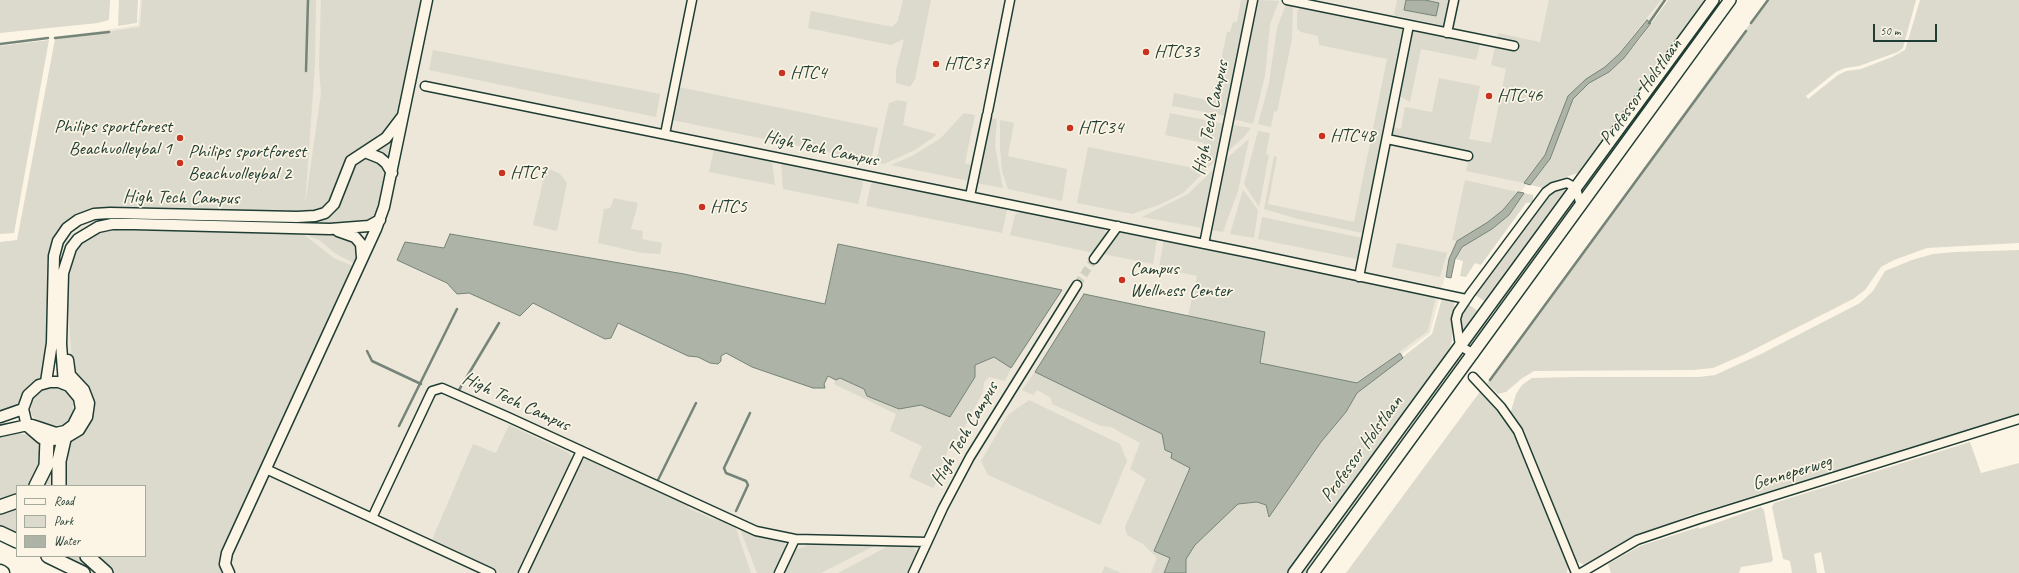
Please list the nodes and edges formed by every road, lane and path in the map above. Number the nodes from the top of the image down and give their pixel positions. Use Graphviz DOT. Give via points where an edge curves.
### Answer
graph roads {
  1 [pos="427,0"];
  2 [pos="692,0"];
  3 [pos="1010,0"];
  4 [pos="1253,0"];
  5 [pos="1287,0"];
  6 [pos="1454,0"];
  7 [pos="1713,0"];
  8 [pos="1730,0"];
  9 [pos="1410,25"];
  10 [pos="1447,34"];
  11 [pos="1514,46"];
  12 [pos="419,84"];
  13 [pos="404,114"];
  14 [pos="665,134"];
  15 [pos="1386,139"];
  16 [pos="365,152"];
  17 [pos="1468,156"];
  18 [pos="392,173"];
  19 [pos="1576,188"];
  20 [pos="970,196"];
  21 [pos="1581,206"];
  22 [pos="380,220"];
  23 [pos="1118,226"];
  24 [pos="330,229"];
  25 [pos="1204,244"];
  26 [pos="362,258"];
  27 [pos="1094,259"];
  28 [pos="1359,277"];
  29 [pos="1077,285"];
  30 [pos="1466,299"];
  31 [pos="63,335"];
  32 [pos="1460,346"];
  33 [pos="1474,354"];
  34 [pos="1473,377"];
  35 [pos="46,382"];
  36 [pos="64,384"];
  37 [pos="23,409"];
  38 [pos="0,417"];
  39 [pos="2019,419"];
  40 [pos="27,426"];
  41 [pos="0,431"];
  42 [pos="65,435"];
  43 [pos="47,440"];
  44 [pos="581,451"];
  45 [pos="266,469"];
  46 [pos="36,485"];
  47 [pos="59,485"];
  48 [pos="16,501"];
  49 [pos="0,507"];
  50 [pos="372,518"];
  51 [pos="0,533"];
  52 [pos="796,539"];
  53 [pos="16,541"];
  54 [pos="927,542"];
  55 [pos="50,557"];
  56 [pos="88,557"];
  57 [pos="83,573"];
  58 [pos="106,573"];
  59 [pos="229,573"];
  60 [pos="491,573"];
  61 [pos="523,573"];
  62 [pos="779,573"];
  63 [pos="912,573"];
  64 [pos="1294,573"];
  65 [pos="1313,573"];
  66 [pos="1576,573"];
  67 [pos="1581,573"];
  1 -- 12 [label="street, High Tech Campus"];
  2 -- 14 [label="street"];
  3 -- 20 [label="street"];
  4 -- 25 [label="street, High Tech Campus"];
  5 -- 9 [label="street"];
  6 -- 10 [label="street"];
  7 -- 19 [label="main road, Professor Holstlaan"];
  8 -- 21 [label="main road, Professor Holstlaan"];
  9 -- 10 [label="street"];
  9 -- 15 [label="street"];
  10 -- 11 [label="street"];
  12 -- 13 [label="street, High Tech Campus"];
  12 -- 14 [label="street, High Tech Campus"];
  13 -- 16 [label="street, High Tech Campus" via="386,138"];
  13 -- 18 [label="street, High Tech Campus"];
  14 -- 20 [label="street, High Tech Campus"];
  15 -- 17 [label="street"];
  15 -- 28 [label="street"];
  16 -- 18 [label="street" via="380,158"];
  16 -- 35 [label="street, High Tech Campus" via="351,162 334,204 325,213 315,216 110,213 94,214 78,220 67,228 58,241 54,256 52,343"];
  18 -- 22 [label="street, High Tech Campus"];
  19 -- 21 [label="street"];
  19 -- 30 [label="street" via="1567,183 1546,192"];
  19 -- 32 [label="main road, Professor Holstlaan"];
  20 -- 23 [label="street, High Tech Campus"];
  21 -- 33 [label="main road, Professor Holstlaan"];
  22 -- 24 [label="street, High Tech Campus" via="365,227"];
  22 -- 26 [label="street, High Tech Campus"];
  23 -- 25 [label="street, High Tech Campus"];
  23 -- 27 [label="street"];
  24 -- 26 [label="street" via="355,237 361,244"];
  24 -- 31 [label="street, High Tech Campus" via="119,224 98,227 78,239 71,248 63,273"];
  25 -- 28 [label="street, High Tech Campus"];
  26 -- 45 [label="street, High Tech Campus"];
  28 -- 30 [label="street, High Tech Campus"];
  29 -- 54 [label="street, High Tech Campus" via="970,457"];
  30 -- 32 [label="street" via="1456,319"];
  31 -- 36 [label="street, High Tech Campus" via="61,344"];
  31 -- 42 [label="street, High Tech Campus" via="68,344 69,371 84,390 89,403 89,411 79,430"];
  32 -- 33 [label="street"];
  32 -- 64 [label="main road, Professor Holstlaan"];
  33 -- 65 [label="main road, Professor Holstlaan"];
  34 -- 66 [label="street" via="1501,407 1518,431"];
  35 -- 36 [label="street"];
  35 -- 37 [label="street" via="31,391"];
  36 -- 42 [label="street" via="77,394 81,409 76,421"];
  37 -- 38 [label="street"];
  37 -- 40 [label="street"];
  39 -- 67 [label="street, Genneperweg" via="1638,540"];
  40 -- 41 [label="street"];
  40 -- 42 [label="street"];
  40 -- 43 [label="street"];
  42 -- 43 [label="street"];
  42 -- 47 [label="highway" via="59,461"];
  43 -- 46 [label="highway" via="46,466"];
  44 -- 50 [label="street, High Tech Campus" via="446,389 436,389 430,395"];
  44 -- 52 [label="street, High Tech Campus" via="756,532"];
  44 -- 61 [label="street, High Tech Campus"];
  45 -- 50 [label="street"];
  45 -- 59 [label="street, High Tech Campus" via="226,553 225,564"];
  48 -- 49 [label="highway"];
  50 -- 60 [label="street"];
  51 -- 53 [label="highway"];
  52 -- 54 [label="street, High Tech Campus"];
  52 -- 62 [label="street"];
  54 -- 63 [label="street, High Tech Campus"];
  55 -- 57 [label="highway"];
  56 -- 58 [label="highway"];
}
